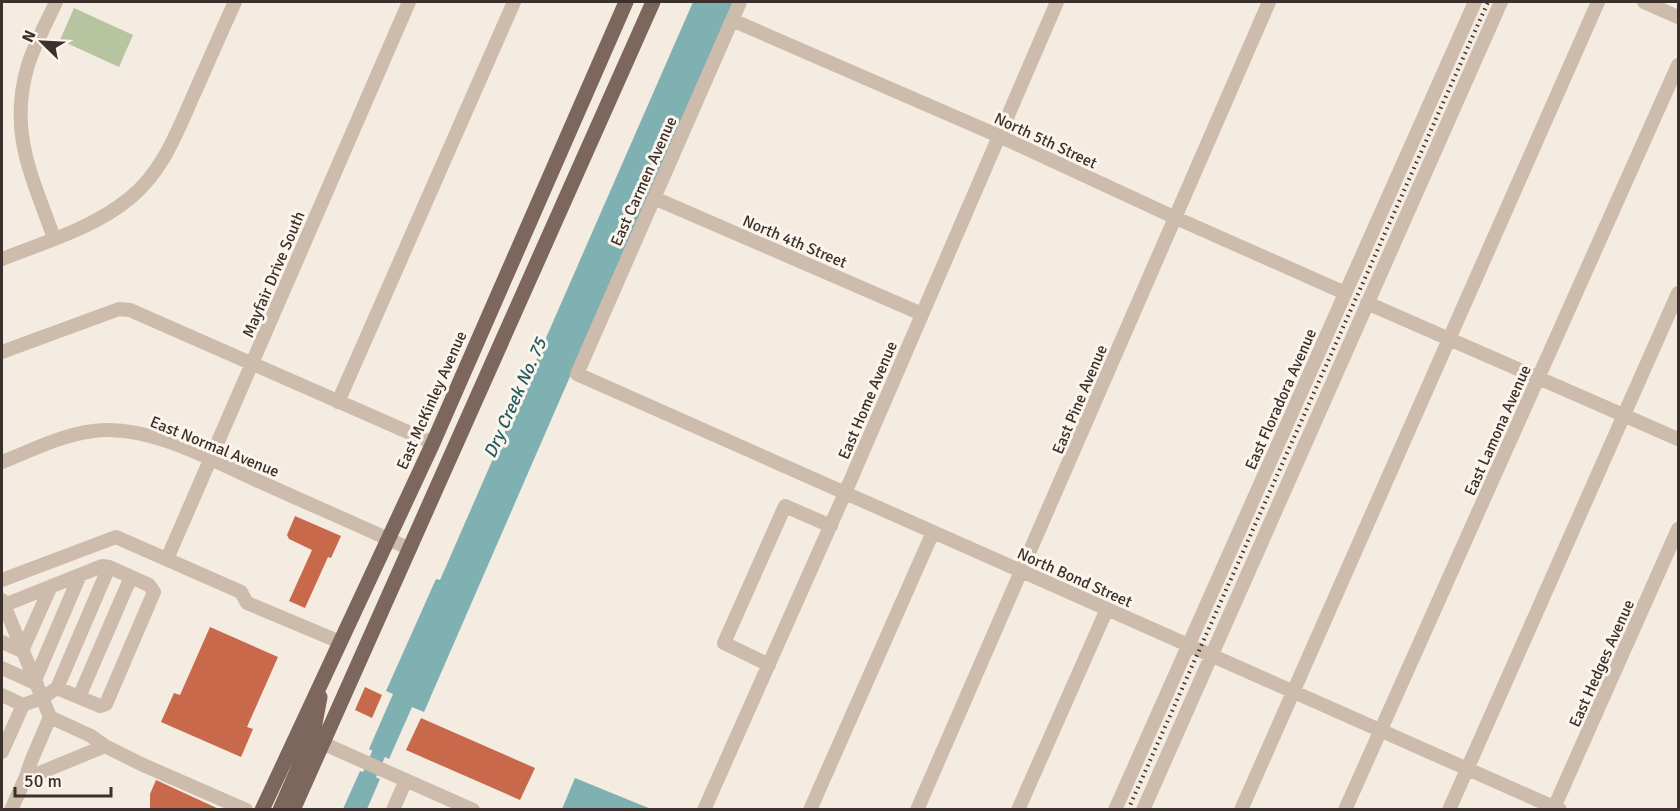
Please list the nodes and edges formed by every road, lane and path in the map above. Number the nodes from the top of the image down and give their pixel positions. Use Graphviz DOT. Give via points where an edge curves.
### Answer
graph roads {
  1 [pos="56,2"];
  2 [pos="235,2"];
  3 [pos="409,2"];
  4 [pos="514,2"];
  5 [pos="626,2"];
  6 [pos="653,2"];
  7 [pos="740,2"];
  8 [pos="1057,2"];
  9 [pos="1269,2"];
  10 [pos="1475,2"];
  11 [pos="1501,2"];
  12 [pos="1598,2"];
  13 [pos="1644,2"];
  14 [pos="1678,17"];
  15 [pos="732,20"];
  16 [pos="1678,65"];
  17 [pos="999,136"];
  18 [pos="654,198"];
  19 [pos="1176,218"];
  20 [pos="54,238"];
  21 [pos="2,259"];
  22 [pos="1345,293"];
  23 [pos="1678,293"];
  24 [pos="1367,303"];
  25 [pos="922,314"];
  26 [pos="1449,339"];
  27 [pos="2,352"];
  28 [pos="253,363"];
  29 [pos="577,374"];
  30 [pos="1538,378"];
  31 [pos="338,402"];
  32 [pos="1624,415"];
  33 [pos="1678,439"];
  34 [pos="433,442"];
  35 [pos="211,460"];
  36 [pos="2,462"];
  37 [pos="845,493"];
  38 [pos="831,526"];
  39 [pos="1678,529"];
  40 [pos="933,532"];
  41 [pos="387,538"];
  42 [pos="410,549"];
  43 [pos="167,560"];
  44 [pos="109,567"];
  45 [pos="1022,571"];
  46 [pos="80,575"];
  47 [pos="131,577"];
  48 [pos="2,580"];
  49 [pos="51,586"];
  50 [pos="2,604"];
  51 [pos="1107,609"];
  52 [pos="2,642"];
  53 [pos="340,642"];
  54 [pos="1188,645"];
  55 [pos="22,651"];
  56 [pos="1211,655"];
  57 [pos="769,665"];
  58 [pos="2,668"];
  59 [pos="324,676"];
  60 [pos="38,687"];
  61 [pos="57,688"];
  62 [pos="1293,691"];
  63 [pos="2,695"];
  64 [pos="79,697"];
  65 [pos="23,705"];
  66 [pos="50,717"];
  67 [pos="7,725"];
  68 [pos="1381,730"];
  69 [pos="322,743"];
  70 [pos="105,746"];
  71 [pos="2,752"];
  72 [pos="1467,768"];
  73 [pos="25,779"];
  74 [pos="406,780"];
  75 [pos="1556,809"];
  76 [pos="11,810"];
  77 [pos="246,810"];
  78 [pos="262,810"];
  79 [pos="280,810"];
  80 [pos="293,810"];
  81 [pos="393,810"];
  82 [pos="473,810"];
  83 [pos="704,810"];
  84 [pos="810,810"];
  85 [pos="917,810"];
  86 [pos="1018,810"];
  87 [pos="1115,810"];
  88 [pos="1143,810"];
  89 [pos="1240,810"];
  90 [pos="1345,810"];
  91 [pos="1449,810"];
  1 -- 20 [label="street" via="29,63 20,110 26,160"];
  2 -- 20 [label="street" via="171,147 157,170 128,200"];
  3 -- 28 [label="street, Mayfair Drive South"];
  4 -- 31 [label="street"];
  5 -- 34 [label="main road, East McKinley Avenue"];
  6 -- 42 [label="main road"];
  7 -- 15 [label="street, East Carmen Avenue"];
  8 -- 17 [label="street, East Home Avenue"];
  9 -- 19 [label="street, East Pine Avenue"];
  10 -- 22 [label="street, East Floradora Avenue"];
  11 -- 24 [label="street"];
  12 -- 26 [label="street"];
  13 -- 14 [label="street"];
  15 -- 17 [label="street, North 5th Street"];
  15 -- 18 [label="street, East Carmen Avenue"];
  16 -- 30 [label="street, East Lamona Avenue"];
  17 -- 19 [label="street, North 5th Street"];
  17 -- 25 [label="street, East Home Avenue"];
  18 -- 25 [label="street, North 4th Street"];
  18 -- 29 [label="street, East Carmen Avenue"];
  19 -- 22 [label="street, North 5th Street"];
  19 -- 45 [label="street, East Pine Avenue"];
  20 -- 21 [label="street"];
  22 -- 54 [label="street, East Floradora Avenue"];
  23 -- 32 [label="street"];
  24 -- 26 [label="street"];
  24 -- 56 [label="street"];
  25 -- 37 [label="street, East Home Avenue"];
  26 -- 30 [label="street"];
  26 -- 62 [label="street"];
  27 -- 28 [label="street" via="119,309 130,310"];
  28 -- 31 [label="street"];
  28 -- 35 [label="street, Mayfair Drive South"];
  29 -- 37 [label="street, North Bond Street"];
  30 -- 32 [label="street"];
  30 -- 68 [label="street, East Lamona Avenue"];
  31 -- 34 [label="street"];
  32 -- 33 [label="street"];
  32 -- 72 [label="street"];
  34 -- 41 [label="main road, East McKinley Avenue"];
  35 -- 36 [label="street, East Normal Avenue" via="154,436 104,430 78,433"];
  35 -- 41 [label="street, East Normal Avenue"];
  35 -- 43 [label="street, Mayfair Drive South"];
  37 -- 38 [label="street, East Home Avenue"];
  37 -- 40 [label="street, North Bond Street"];
  38 -- 57 [label="street, East Home Avenue"];
  38 -- 57 [label="street" via="785,506 780,516 724,643"];
  39 -- 75 [label="street, East Hedges Avenue"];
  40 -- 45 [label="street, North Bond Street"];
  40 -- 84 [label="street"];
  41 -- 42 [label="street, East Normal Avenue"];
  41 -- 53 [label="main road, East McKinley Avenue"];
  42 -- 69 [label="main road"];
  43 -- 48 [label="street" via="116,537"];
  43 -- 53 [label="street" via="241,592 248,603"];
  44 -- 46 [label="street"];
  44 -- 47 [label="street"];
  44 -- 61 [label="street"];
  45 -- 51 [label="street, North Bond Street"];
  45 -- 85 [label="street, East Pine Avenue"];
  46 -- 49 [label="street"];
  46 -- 60 [label="street"];
  47 -- 64 [label="street"];
  47 -- 64 [label="street" via="154,592 106,704 100,706"];
  49 -- 50 [label="street"];
  49 -- 55 [label="street"];
  50 -- 55 [label="street"];
  51 -- 54 [label="street, North Bond Street"];
  51 -- 86 [label="street"];
  52 -- 55 [label="street"];
  53 -- 59 [label="main road, East McKinley Avenue"];
  54 -- 56 [label="street, North Bond Street"];
  54 -- 87 [label="street, East Floradora Avenue"];
  55 -- 60 [label="street"];
  56 -- 62 [label="street, North Bond Street"];
  56 -- 88 [label="street"];
  57 -- 83 [label="street, East Home Avenue"];
  58 -- 60 [label="street"];
  59 -- 78 [label="main road, East McKinley Avenue"];
  59 -- 79 [label="main road" via="314,734"];
  60 -- 61 [label="street"];
  60 -- 65 [label="street"];
  60 -- 66 [label="street"];
  61 -- 64 [label="street"];
  62 -- 68 [label="street, North Bond Street"];
  62 -- 89 [label="street"];
  63 -- 65 [label="street"];
  65 -- 67 [label="street"];
  66 -- 70 [label="street"];
  66 -- 73 [label="street"];
  67 -- 71 [label="street"];
  68 -- 72 [label="street, North Bond Street"];
  68 -- 90 [label="street, East Lamona Avenue"];
  69 -- 74 [label="street"];
  69 -- 80 [label="main road"];
  70 -- 73 [label="street"];
  70 -- 77 [label="street"];
  72 -- 75 [label="street, North Bond Street"];
  72 -- 91 [label="street"];
  73 -- 76 [label="street"];
  74 -- 81 [label="street"];
  74 -- 82 [label="street"];
}
